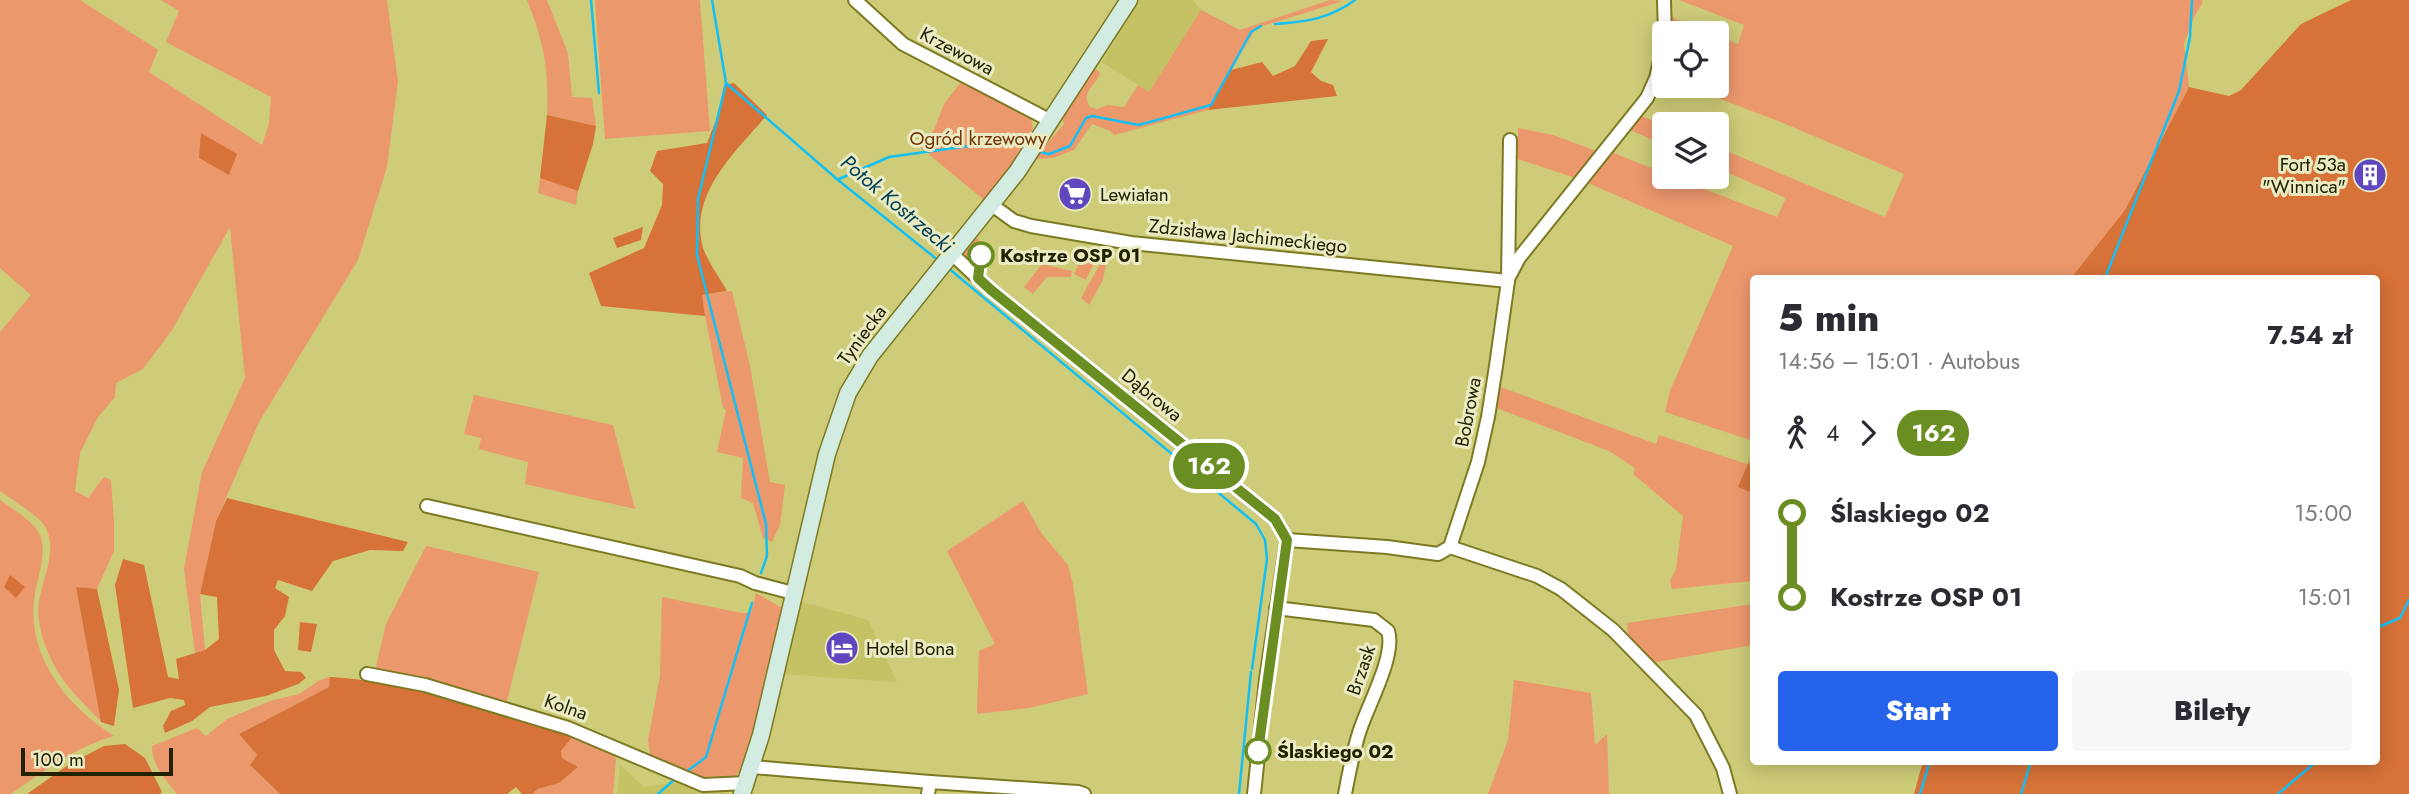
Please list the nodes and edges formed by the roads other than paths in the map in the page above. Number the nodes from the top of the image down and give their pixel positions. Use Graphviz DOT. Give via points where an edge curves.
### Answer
graph roads {
  1 [pos="855,0"];
  2 [pos="1129,0"];
  3 [pos="1664,0"];
  4 [pos="1665,21"];
  5 [pos="1652,87"];
  6 [pos="1051,121"];
  7 [pos="1510,140"];
  8 [pos="992,205"];
  9 [pos="945,262"];
  10 [pos="1502,281"];
  11 [pos="428,506"];
  12 [pos="1287,540"];
  13 [pos="1450,547"];
  14 [pos="793,593"];
  15 [pos="1276,608"];
  16 [pos="367,674"];
  17 [pos="747,781"];
  18 [pos="929,788"];
  19 [pos="1084,794"];
  20 [pos="1254,794"];
  21 [pos="1345,794"];
  22 [pos="1730,794"];
  1 -- 6 [label="street, Krzewowa" via="903,44"];
  2 -- 6 [label="street, Tyniecka"];
  3 -- 4 [label="street"];
  5 -- 10 [label="street, Bobrowa"];
  6 -- 8 [label="street, Tyniecka"];
  7 -- 10 [label="street, Bobrowa"];
  8 -- 9 [label="street, Tyniecka"];
  8 -- 10 [label="street, Zdzisława Jachimeckiego" via="1014,221 1108,239"];
  9 -- 12 [label="street, Dąbrowa" via="991,290 1275,519"];
  9 -- 14 [label="street, Tyniecka" via="870,356 848,393 827,454"];
  10 -- 13 [label="street, Bobrowa" via="1488,417"];
  11 -- 14 [label="street" via="727,573"];
  12 -- 13 [label="street" via="1438,554"];
  12 -- 15 [label="street"];
  13 -- 22 [label="street" via="1537,576 1613,630 1696,715 1723,768"];
  14 -- 17 [label="street, Tyniecka"];
  15 -- 20 [label="street"];
  15 -- 21 [label="street, Brzask" via="1374,620 1388,631 1390,646 1360,730"];
  16 -- 17 [label="street, Kolna" via="425,685 568,728 703,785"];
  17 -- 18 [label="street, Kolna"];
  18 -- 19 [label="street, Kolna"];
}
